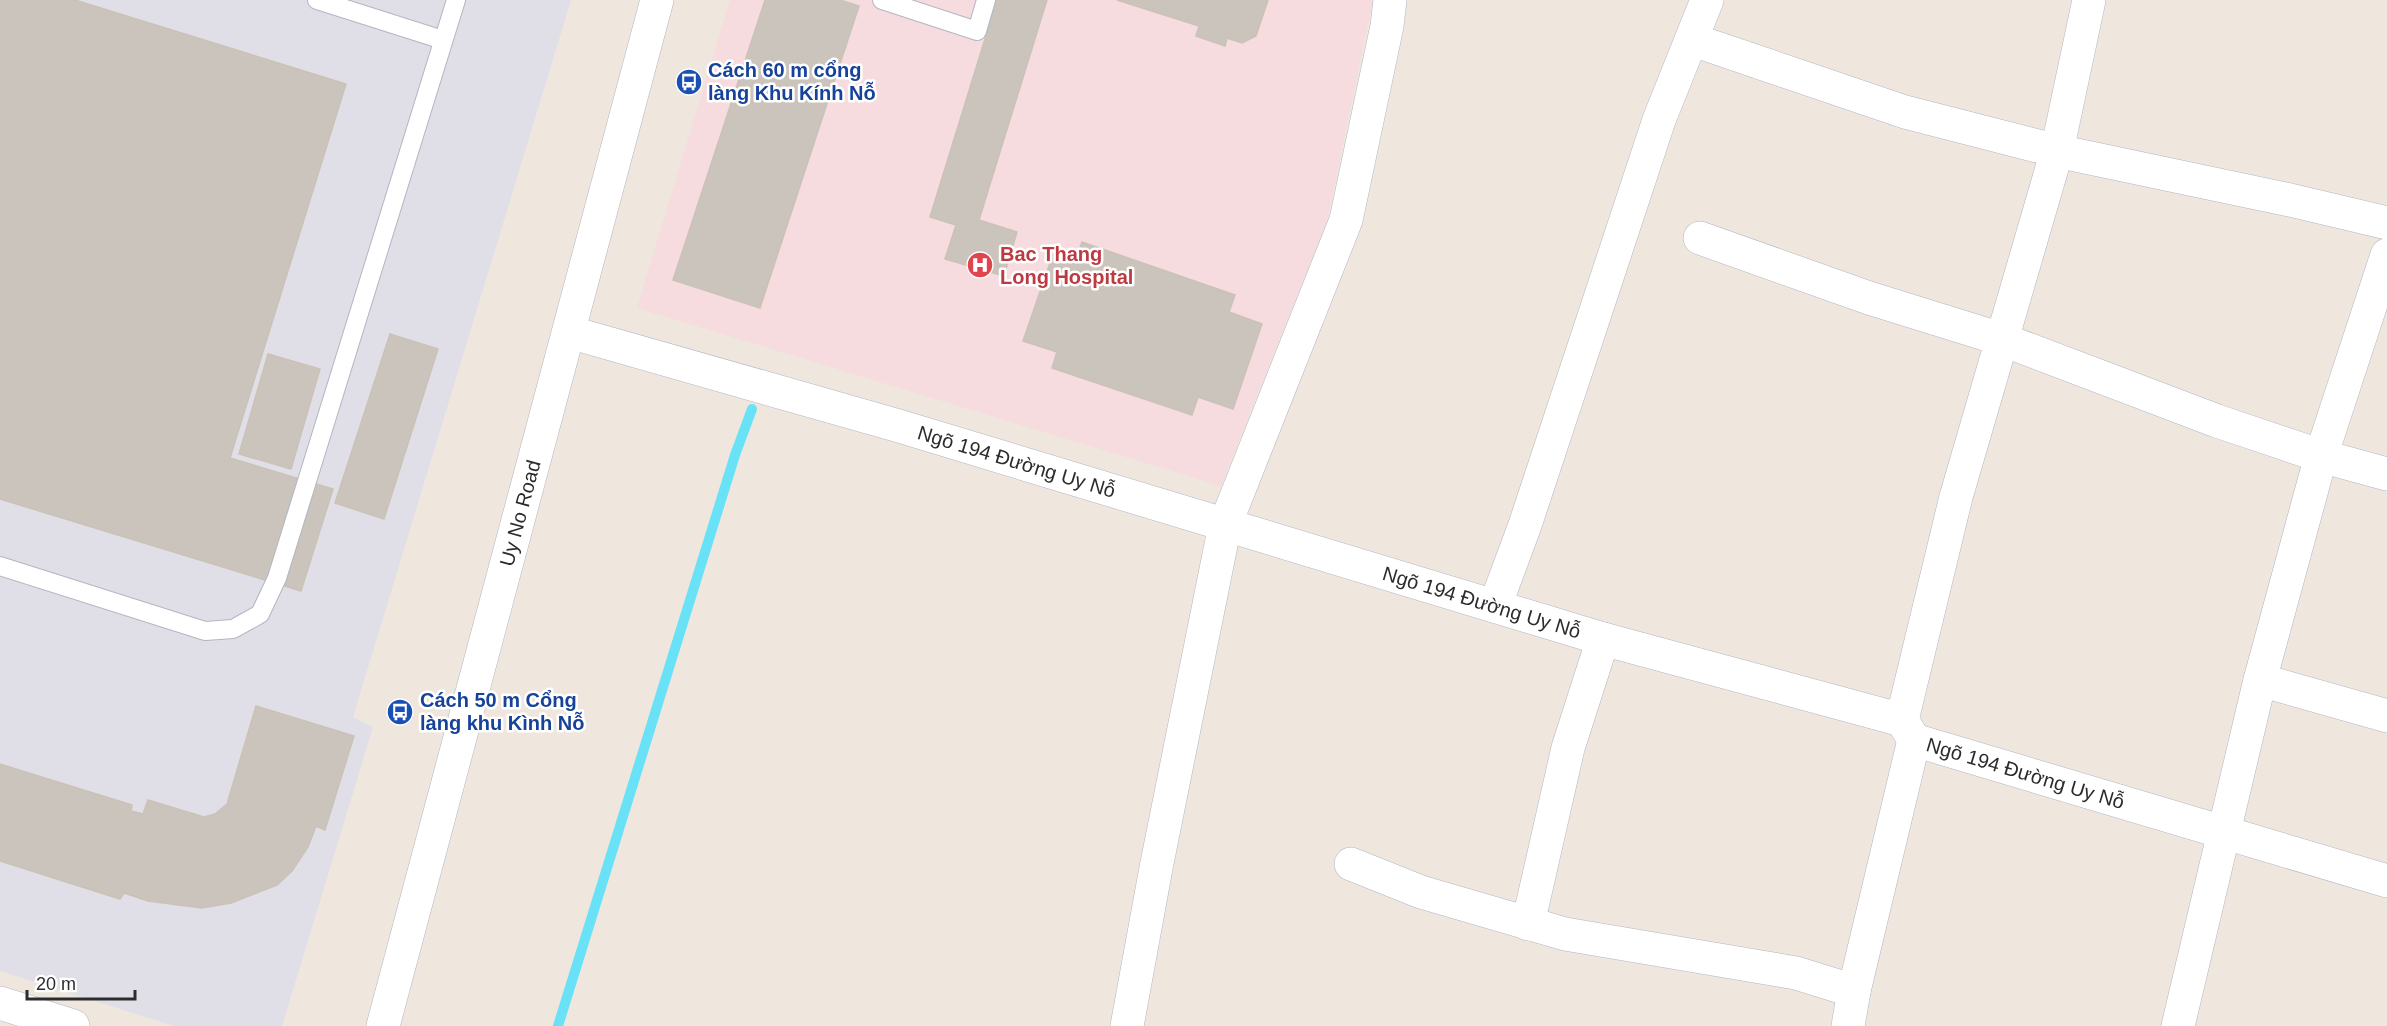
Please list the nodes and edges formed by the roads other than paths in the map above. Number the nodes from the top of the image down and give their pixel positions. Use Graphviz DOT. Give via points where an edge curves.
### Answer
graph roads {
  1 [pos="317,0"];
  2 [pos="456,0"];
  3 [pos="657,0"];
  4 [pos="882,0"];
  5 [pos="986,0"];
  6 [pos="1390,0"];
  7 [pos="1707,0"];
  8 [pos="2088,0"];
  9 [pos="443,40"];
  10 [pos="1693,40"];
  11 [pos="2057,151"];
  12 [pos="2387,223"];
  13 [pos="1700,238"];
  14 [pos="2387,255"];
  15 [pos="569,332"];
  16 [pos="2001,339"];
  17 [pos="2321,456"];
  18 [pos="2387,474"];
  19 [pos="1225,525"];
  20 [pos="0,566"];
  21 [pos="1495,606"];
  22 [pos="1603,639"];
  23 [pos="2260,680"];
  24 [pos="2387,716"];
  25 [pos="1908,730"];
  26 [pos="2224,833"];
  27 [pos="1351,864"];
  28 [pos="2387,881"];
  29 [pos="1528,924"];
  30 [pos="1854,991"];
  31 [pos="0,1003"];
  32 [pos="73,1026"];
  33 [pos="383,1026"];
  34 [pos="1127,1026"];
  35 [pos="1848,1026"];
  36 [pos="2178,1026"];
  1 -- 9 [label="lane"];
  2 -- 9 [label="lane"];
  3 -- 15 [label="street, Uy No Road"];
  4 -- 5 [label="lane" via="977,31"];
  6 -- 19 [label="street" via="1346,220"];
  7 -- 10 [label="street"];
  8 -- 11 [label="street"];
  9 -- 20 [label="lane" via="277,578 260,614 233,629 205,631"];
  10 -- 11 [label="street" via="1905,112"];
  10 -- 21 [label="street" via="1659,120"];
  11 -- 12 [label="street"];
  11 -- 16 [label="street"];
  13 -- 16 [label="street" via="1869,298"];
  14 -- 17 [label="street"];
  15 -- 19 [label="street, Ngõ 194 Đường Uy Nỗ"];
  15 -- 33 [label="street, Uy No Road"];
  16 -- 17 [label="street"];
  16 -- 25 [label="street" via="1956,497"];
  17 -- 18 [label="street"];
  17 -- 23 [label="street"];
  19 -- 21 [label="street, Ngõ 194 Đường Uy Nỗ"];
  19 -- 34 [label="street"];
  21 -- 22 [label="street, Ngõ 194 Đường Uy Nỗ"];
  22 -- 25 [label="street, Ngõ 194 Đường Uy Nỗ"];
  22 -- 29 [label="street" via="1568,748"];
  23 -- 24 [label="street"];
  23 -- 26 [label="street"];
  25 -- 26 [label="street, Ngõ 194 Đường Uy Nỗ"];
  25 -- 30 [label="street"];
  26 -- 28 [label="street, Ngõ 194 Đường Uy Nỗ"];
  26 -- 36 [label="street"];
  27 -- 29 [label="street" via="1420,892"];
  29 -- 30 [label="street" via="1565,934 1796,973"];
  30 -- 35 [label="street"];
  31 -- 32 [label="street"];
}
